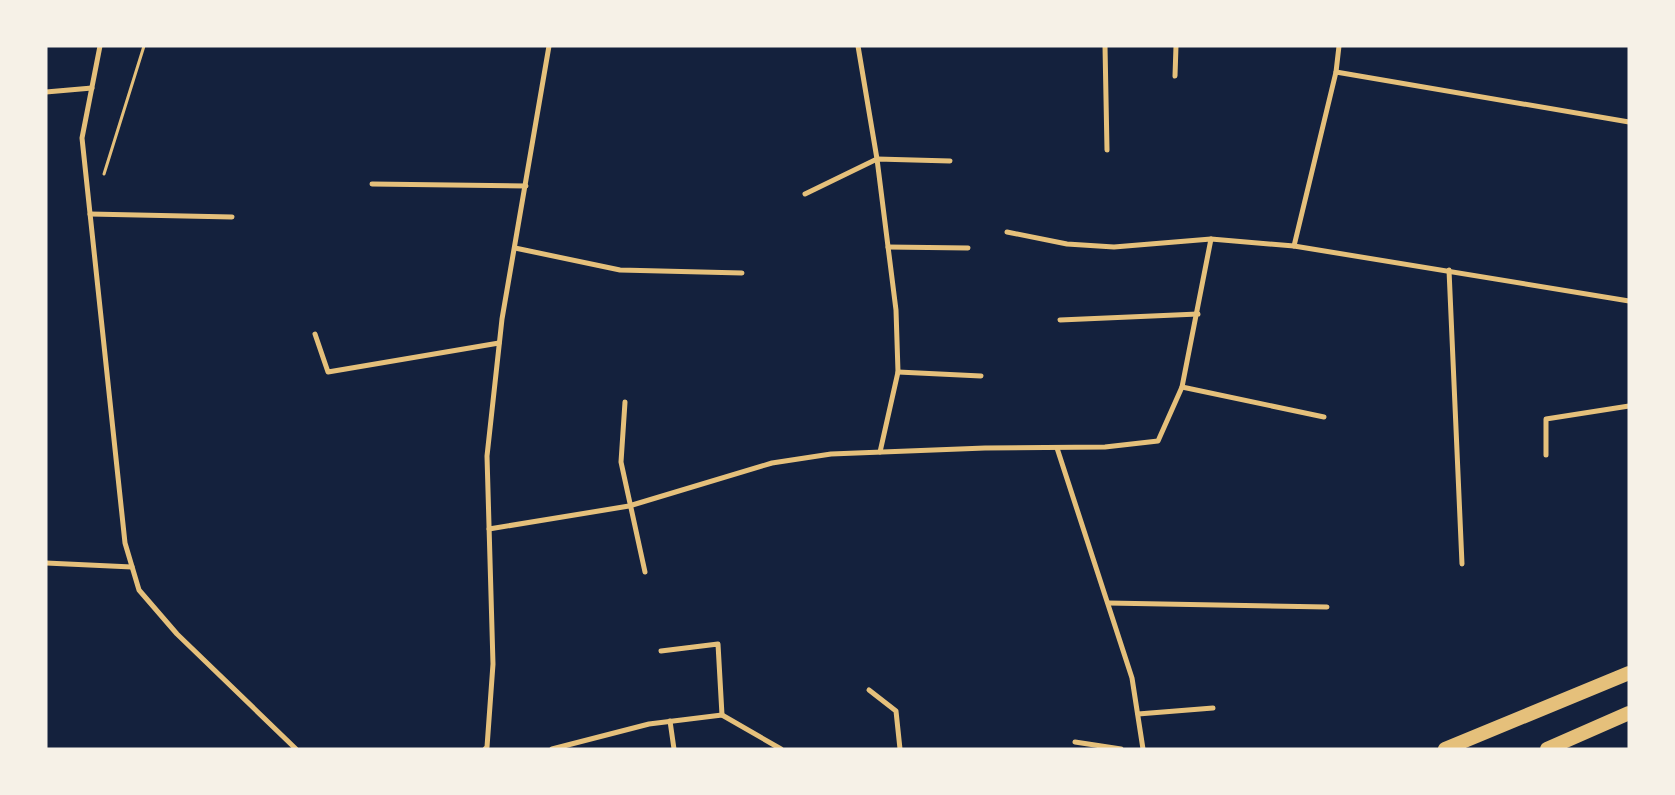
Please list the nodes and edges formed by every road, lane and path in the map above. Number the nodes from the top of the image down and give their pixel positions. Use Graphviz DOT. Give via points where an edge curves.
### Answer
graph roads {
  1 [pos="100,46"];
  2 [pos="144,46"];
  3 [pos="549,46"];
  4 [pos="858,46"];
  5 [pos="1105,46"];
  6 [pos="1176,46"];
  7 [pos="1338,46"];
  8 [pos="1336,72"];
  9 [pos="1175,76"];
  10 [pos="92,88"];
  11 [pos="46,92"];
  12 [pos="1629,122"];
  13 [pos="1107,150"];
  14 [pos="877,159"];
  15 [pos="950,161"];
  16 [pos="104,175"];
  17 [pos="372,184"];
  18 [pos="526,186"];
  19 [pos="805,194"];
  20 [pos="90,214"];
  21 [pos="232,217"];
  22 [pos="1007,232"];
  23 [pos="1211,239"];
  24 [pos="1294,246"];
  25 [pos="888,247"];
  26 [pos="514,248"];
  27 [pos="968,248"];
  28 [pos="1449,270"];
  29 [pos="742,274"];
  30 [pos="1629,301"];
  31 [pos="1198,314"];
  32 [pos="1060,320"];
  33 [pos="315,334"];
  34 [pos="499,343"];
  35 [pos="898,372"];
  36 [pos="981,376"];
  37 [pos="1182,387"];
  38 [pos="626,402"];
  39 [pos="1629,406"];
  40 [pos="1324,417"];
  41 [pos="1057,448"];
  42 [pos="880,452"];
  43 [pos="1546,455"];
  44 [pos="630,506"];
  45 [pos="490,529"];
  46 [pos="46,564"];
  47 [pos="1462,564"];
  48 [pos="132,567"];
  49 [pos="645,572"];
  50 [pos="1108,603"];
  51 [pos="1327,607"];
  52 [pos="660,651"];
  53 [pos="1629,673"];
  54 [pos="869,690"];
  55 [pos="1214,708"];
  56 [pos="1629,713"];
  57 [pos="722,714"];
  58 [pos="1138,714"];
  59 [pos="670,721"];
  60 [pos="1075,742"];
  61 [pos="296,749"];
  62 [pos="485,749"];
  63 [pos="552,749"];
  64 [pos="674,749"];
  65 [pos="781,749"];
  66 [pos="900,749"];
  67 [pos="1122,749"];
  68 [pos="1143,749"];
  69 [pos="1445,749"];
  70 [pos="1547,749"];
  1 -- 10 [label="street"];
  2 -- 16 [label="path"];
  3 -- 18 [label="street"];
  4 -- 14 [label="street"];
  5 -- 13 [label="street"];
  6 -- 9 [label="street"];
  7 -- 8 [label="street"];
  8 -- 12 [label="street"];
  8 -- 24 [label="street"];
  10 -- 11 [label="street"];
  10 -- 20 [label="street" via="82,138"];
  14 -- 15 [label="street"];
  14 -- 19 [label="street"];
  14 -- 25 [label="street"];
  17 -- 18 [label="street"];
  18 -- 26 [label="street"];
  20 -- 21 [label="street"];
  20 -- 48 [label="street" via="125,543"];
  22 -- 23 [label="street" via="1067,244 1114,248"];
  23 -- 24 [label="street"];
  23 -- 31 [label="street"];
  24 -- 28 [label="street"];
  25 -- 27 [label="street"];
  25 -- 35 [label="street" via="896,310"];
  26 -- 29 [label="street" via="620,270"];
  26 -- 34 [label="street"];
  28 -- 30 [label="street"];
  28 -- 47 [label="street"];
  31 -- 32 [label="street"];
  31 -- 37 [label="street"];
  33 -- 34 [label="street" via="328,372"];
  34 -- 45 [label="street" via="487,456"];
  35 -- 36 [label="street"];
  35 -- 42 [label="street"];
  37 -- 40 [label="street"];
  37 -- 41 [label="street" via="1158,440 1105,447"];
  38 -- 44 [label="street" via="621,462"];
  39 -- 43 [label="street" via="1546,419"];
  41 -- 42 [label="street"];
  41 -- 50 [label="street"];
  42 -- 44 [label="street" via="831,454 772,464"];
  44 -- 45 [label="street"];
  44 -- 49 [label="street"];
  45 -- 62 [label="street" via="493,664 488,747"];
  46 -- 48 [label="street"];
  48 -- 61 [label="street" via="139,590 178,634"];
  50 -- 51 [label="street"];
  50 -- 58 [label="street" via="1132,678"];
  52 -- 57 [label="street" via="718,644"];
  53 -- 69 [label="highway"];
  54 -- 66 [label="street" via="896,712"];
  55 -- 58 [label="street"];
  56 -- 70 [label="highway"];
  57 -- 59 [label="street"];
  57 -- 65 [label="street"];
  58 -- 68 [label="street"];
  59 -- 63 [label="street"];
  59 -- 64 [label="street"];
  60 -- 67 [label="street"];
}
